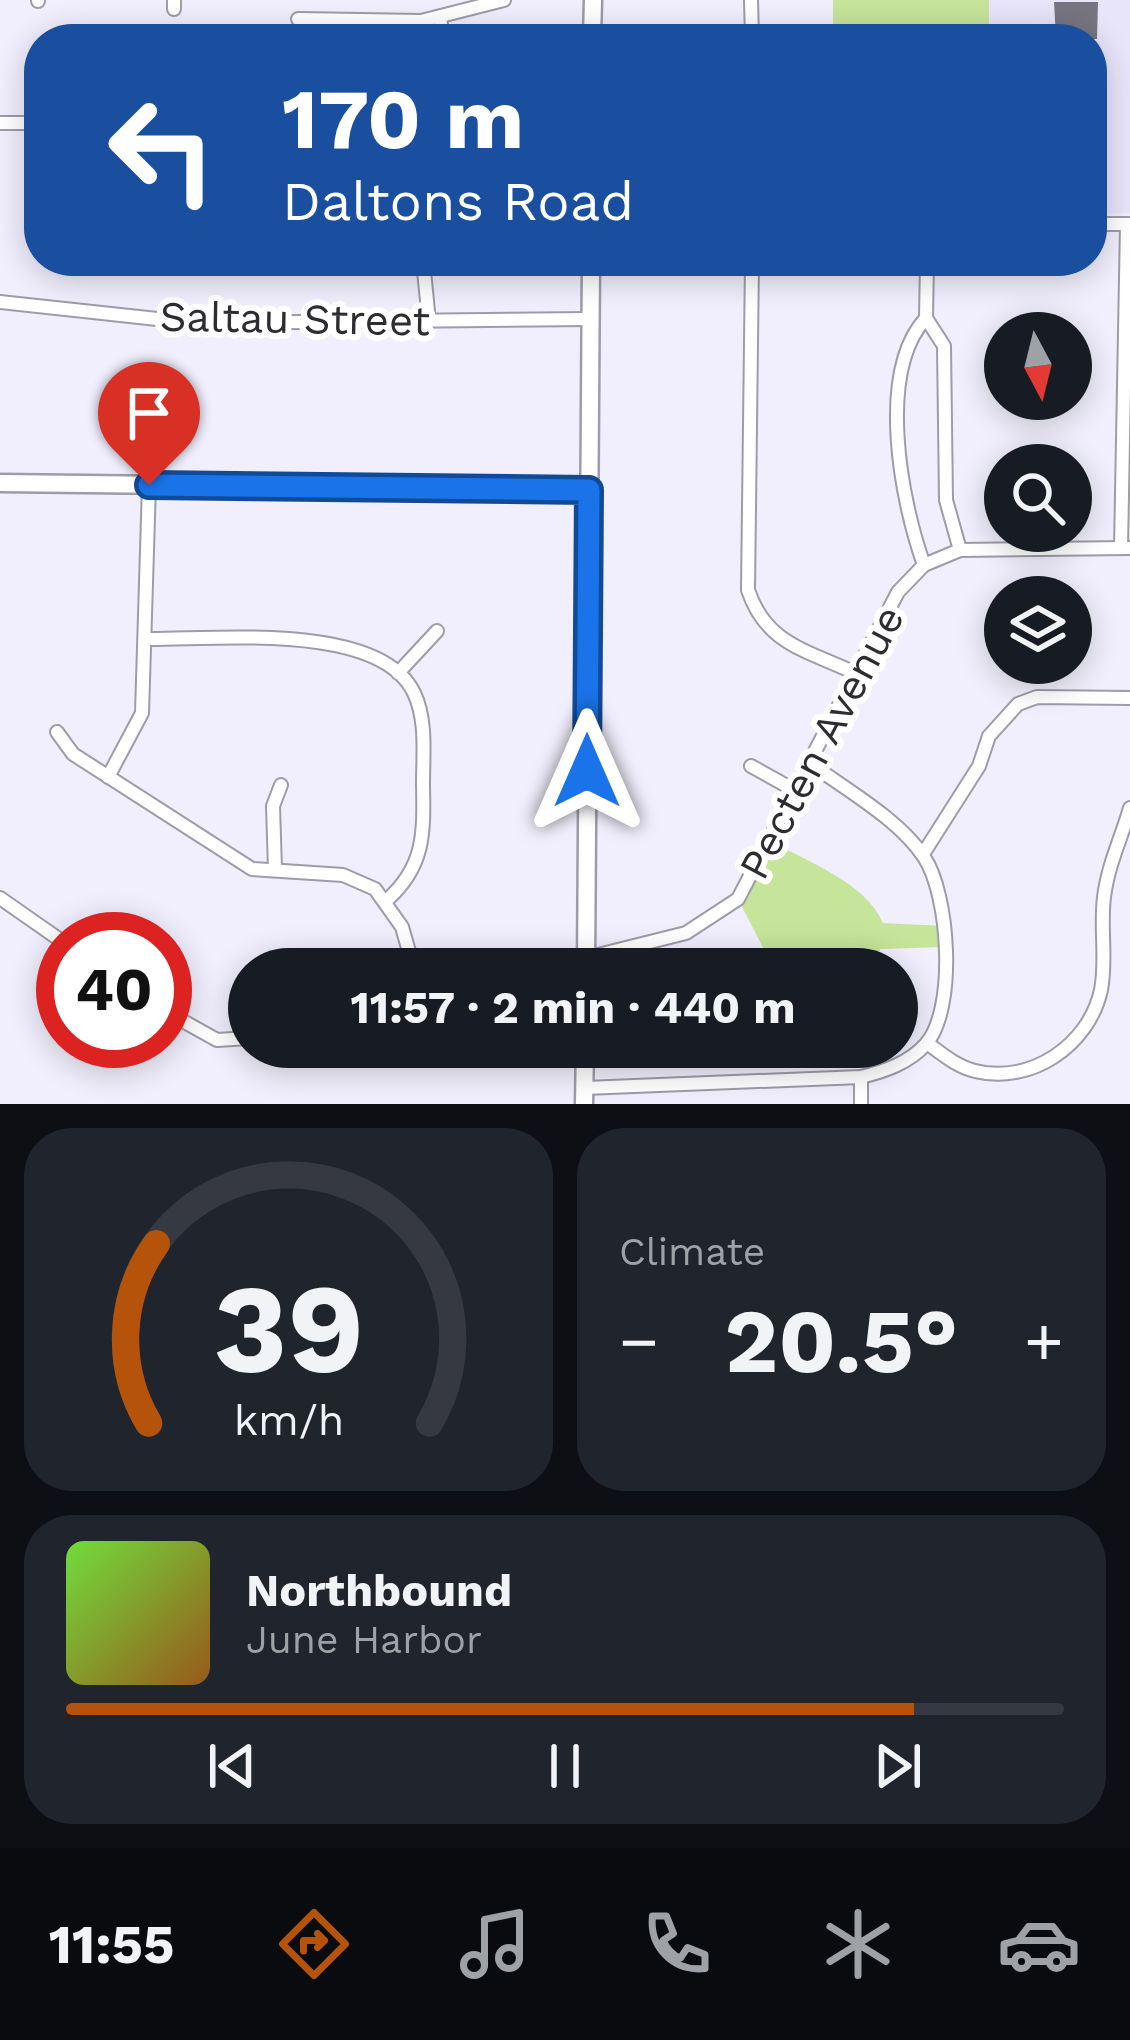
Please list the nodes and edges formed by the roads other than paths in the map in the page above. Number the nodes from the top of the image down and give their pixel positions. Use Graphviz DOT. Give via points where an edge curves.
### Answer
graph roads {
  1 [pos="496,1"];
  2 [pos="440,17"];
  3 [pos="298,19"];
  4 [pos="441,24"];
  5 [pos="1128,224"];
  6 [pos="424,276"];
  7 [pos="591,276"];
  8 [pos="752,276"];
  9 [pos="927,276"];
  10 [pos="0,302"];
  11 [pos="926,318"];
  12 [pos="590,320"];
  13 [pos="429,321"];
  14 [pos="0,483"];
  15 [pos="149,485"];
  16 [pos="589,490"];
  17 [pos="1126,548"];
  18 [pos="960,550"];
  19 [pos="924,565"];
  20 [pos="437,631"];
  21 [pos="146,639"];
  22 [pos="398,673"];
  23 [pos="855,673"];
  24 [pos="1130,698"];
  25 [pos="58,731"];
  26 [pos="810,763"];
  27 [pos="751,766"];
  28 [pos="108,777"];
  29 [pos="281,785"];
  30 [pos="796,791"];
  31 [pos="1130,808"];
  32 [pos="923,854"];
  33 [pos="275,869"];
  34 [pos="0,898"];
  35 [pos="386,900"];
  36 [pos="36,923"];
  37 [pos="411,948"];
  38 [pos="586,948"];
  39 [pos="636,948"];
  40 [pos="192,1026"];
  41 [pos="228,1039"];
  42 [pos="927,1043"];
  43 [pos="861,1077"];
  44 [pos="585,1096"];
  45 [pos="861,1104"];
  1 -- 2 [label="street"];
  2 -- 3 [label="street"];
  2 -- 4 [label="street"];
  5 -- 17 [label="street"];
  6 -- 13 [label="street"];
  7 -- 12 [label="street"];
  8 -- 23 [label="street" via="748,590 758,619 778,637"];
  9 -- 11 [label="street"];
  10 -- 13 [label="street, Saltau Street" via="194,323"];
  11 -- 18 [label="street" via="944,346 946,500"];
  11 -- 19 [label="street" via="900,362 901,476"];
  12 -- 13 [label="street, Saltau Street"];
  12 -- 16 [label="street"];
  14 -- 15 [label="street"];
  15 -- 16 [label="street"];
  15 -- 21 [label="street"];
  16 -- 38 [label="street"];
  17 -- 18 [label="street, Pecten Avenue"];
  18 -- 19 [label="street, Pecten Avenue"];
  19 -- 23 [label="street, Pecten Avenue" via="898,592"];
  20 -- 22 [label="street"];
  21 -- 22 [label="street" via="360,648"];
  21 -- 28 [label="street" via="142,713"];
  22 -- 35 [label="street" via="422,716 424,830 418,865"];
  23 -- 26 [label="street, Pecten Avenue"];
  24 -- 32 [label="street" via="1018,704 989,736"];
  25 -- 28 [label="street" via="73,754"];
  26 -- 30 [label="street, Pecten Avenue"];
  26 -- 32 [label="street"];
  27 -- 30 [label="street"];
  28 -- 33 [label="street" via="227,856 252,869"];
  29 -- 33 [label="street" via="273,806"];
  30 -- 39 [label="street, Pecten Avenue" via="738,899 686,933"];
  31 -- 42 [label="street" via="1104,898 1101,987 1078,1039 1039,1064 993,1073 956,1064"];
  32 -- 42 [label="street" via="944,914 943,1007"];
  33 -- 35 [label="street" via="343,874"];
  34 -- 36 [label="street"];
  35 -- 37 [label="street"];
  40 -- 41 [label="street"];
  42 -- 43 [label="street" via="890,1070"];
  43 -- 44 [label="street"];
  43 -- 45 [label="street"];
}
